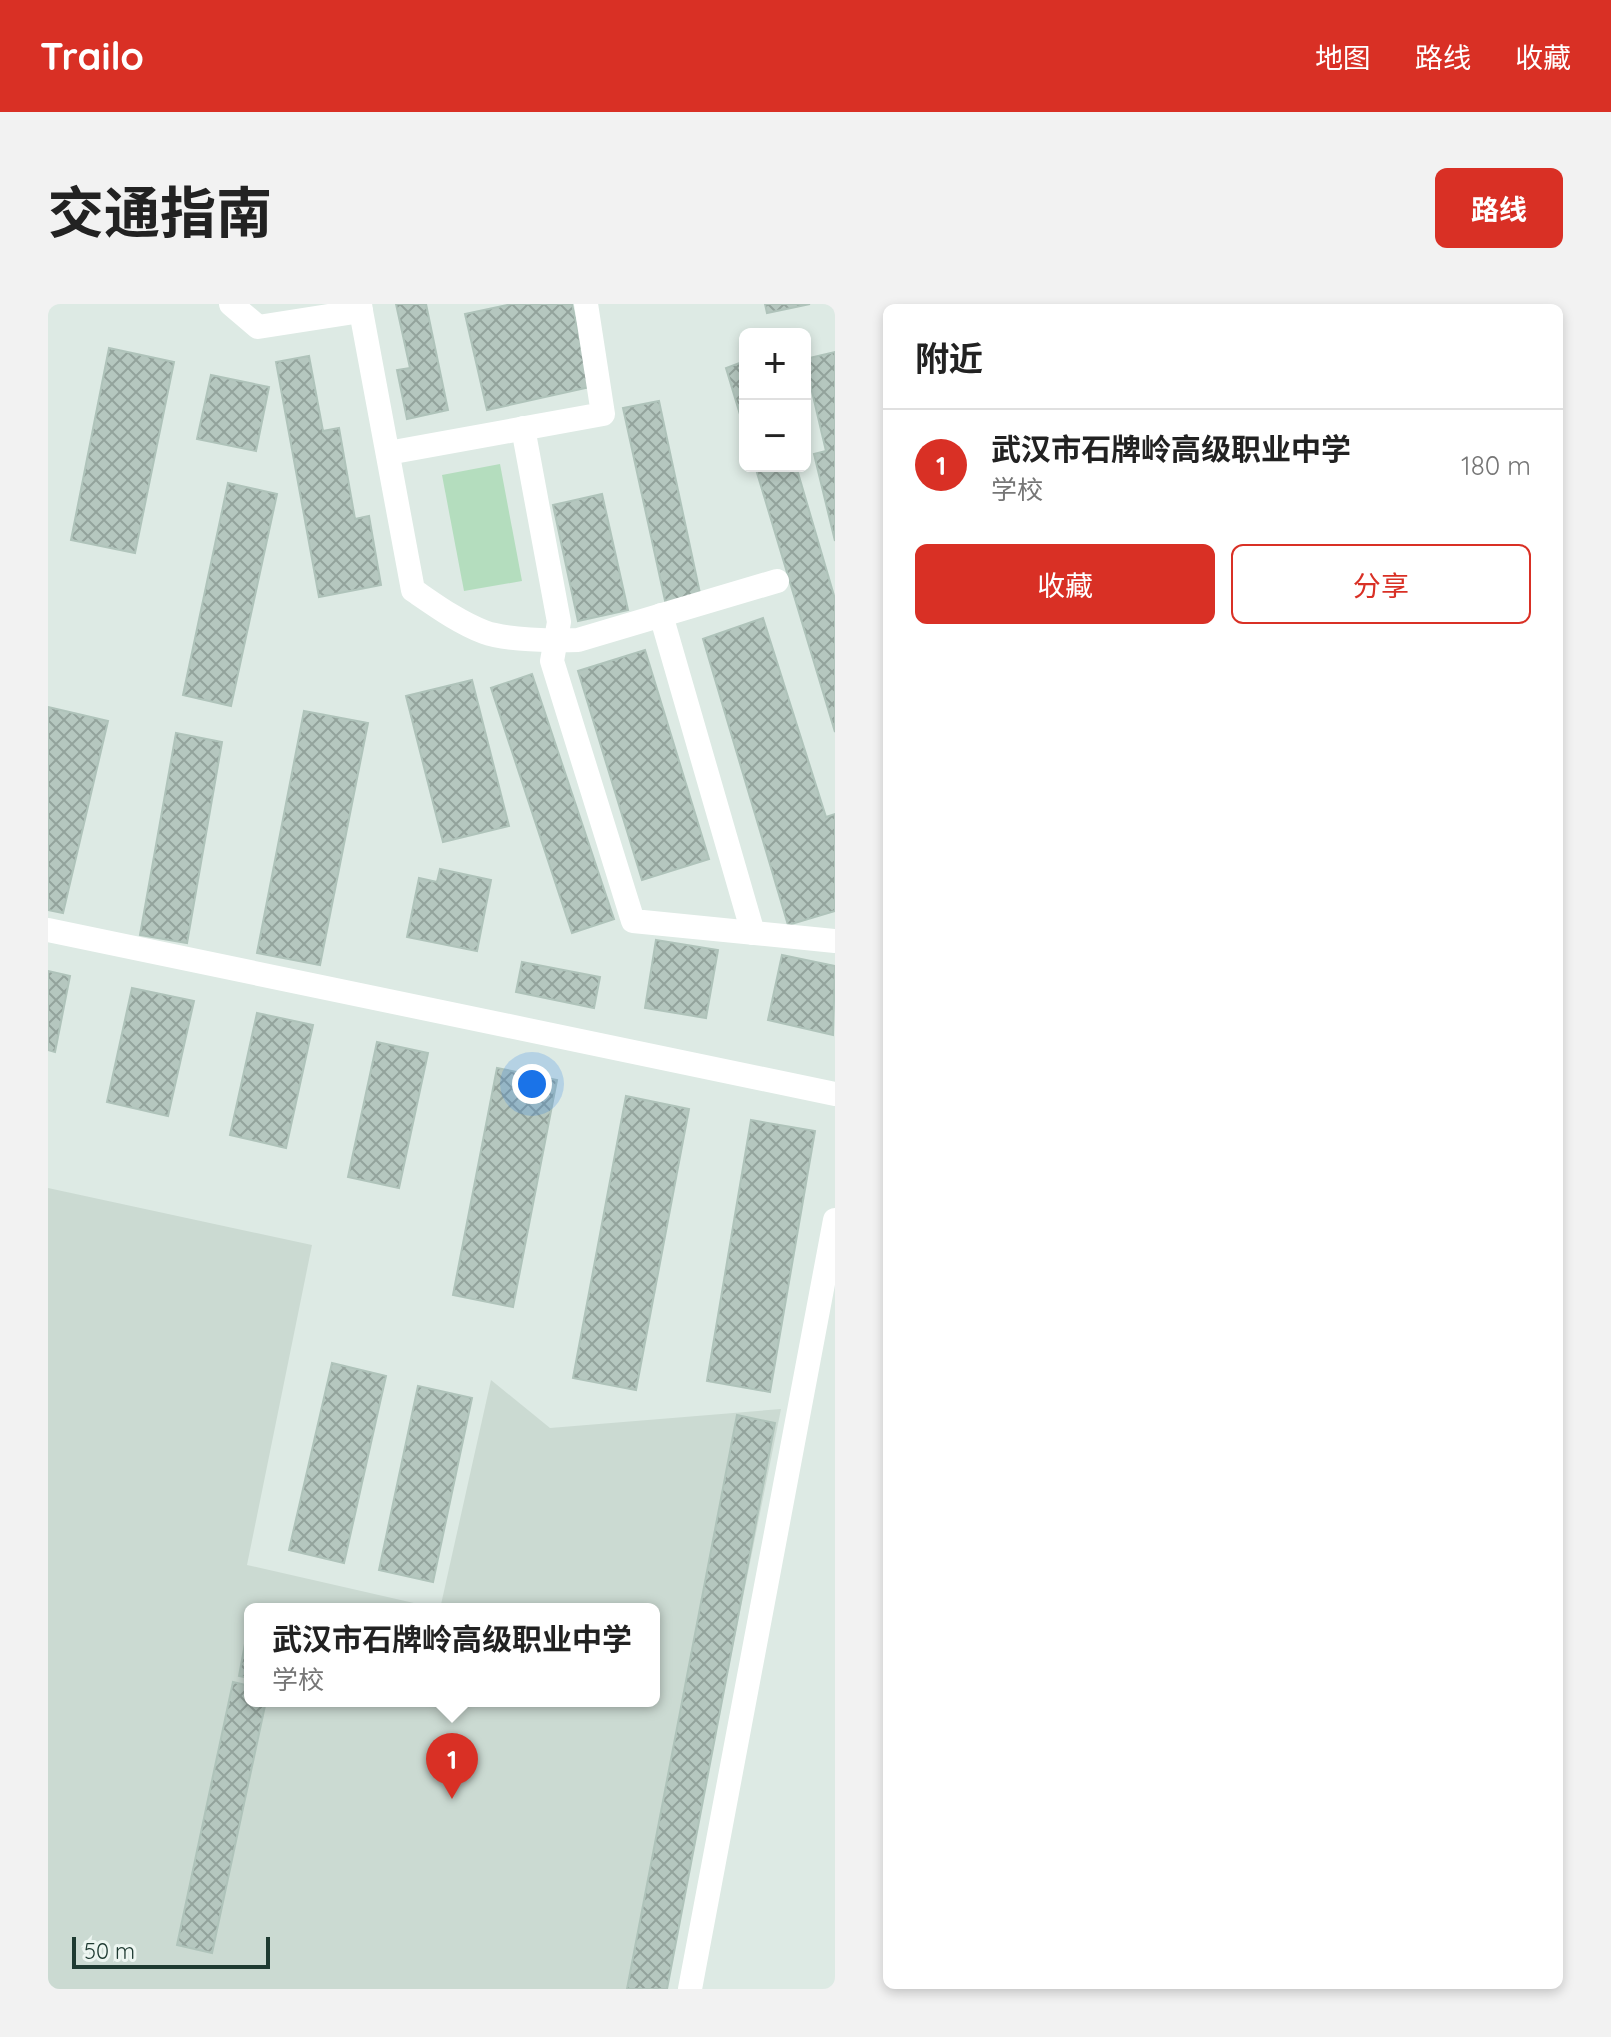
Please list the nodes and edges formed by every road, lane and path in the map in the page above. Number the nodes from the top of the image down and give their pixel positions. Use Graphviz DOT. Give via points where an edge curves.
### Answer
graph roads {
  1 [pos="231,304"];
  2 [pos="586,304"];
  3 [pos="360,308"];
  4 [pos="523,428"];
  5 [pos="388,453"];
  6 [pos="777,581"];
  7 [pos="661,615"];
  8 [pos="555,641"];
  9 [pos="48,930"];
  10 [pos="753,933"];
  11 [pos="835,941"];
  12 [pos="835,1094"];
  13 [pos="835,1220"];
  14 [pos="690,1989"];
  1 -- 3 [label="street" via="258,327"];
  2 -- 4 [label="street" via="603,414"];
  3 -- 5 [label="street"];
  4 -- 5 [label="street"];
  4 -- 8 [label="street" via="559,622"];
  5 -- 8 [label="street" via="413,590 486,633"];
  6 -- 7 [label="street"];
  7 -- 8 [label="street" via="578,640"];
  7 -- 10 [label="street"];
  8 -- 10 [label="street" via="552,661 633,921"];
  9 -- 12 [label="street"];
  10 -- 11 [label="street"];
  13 -- 14 [label="street"];
}
